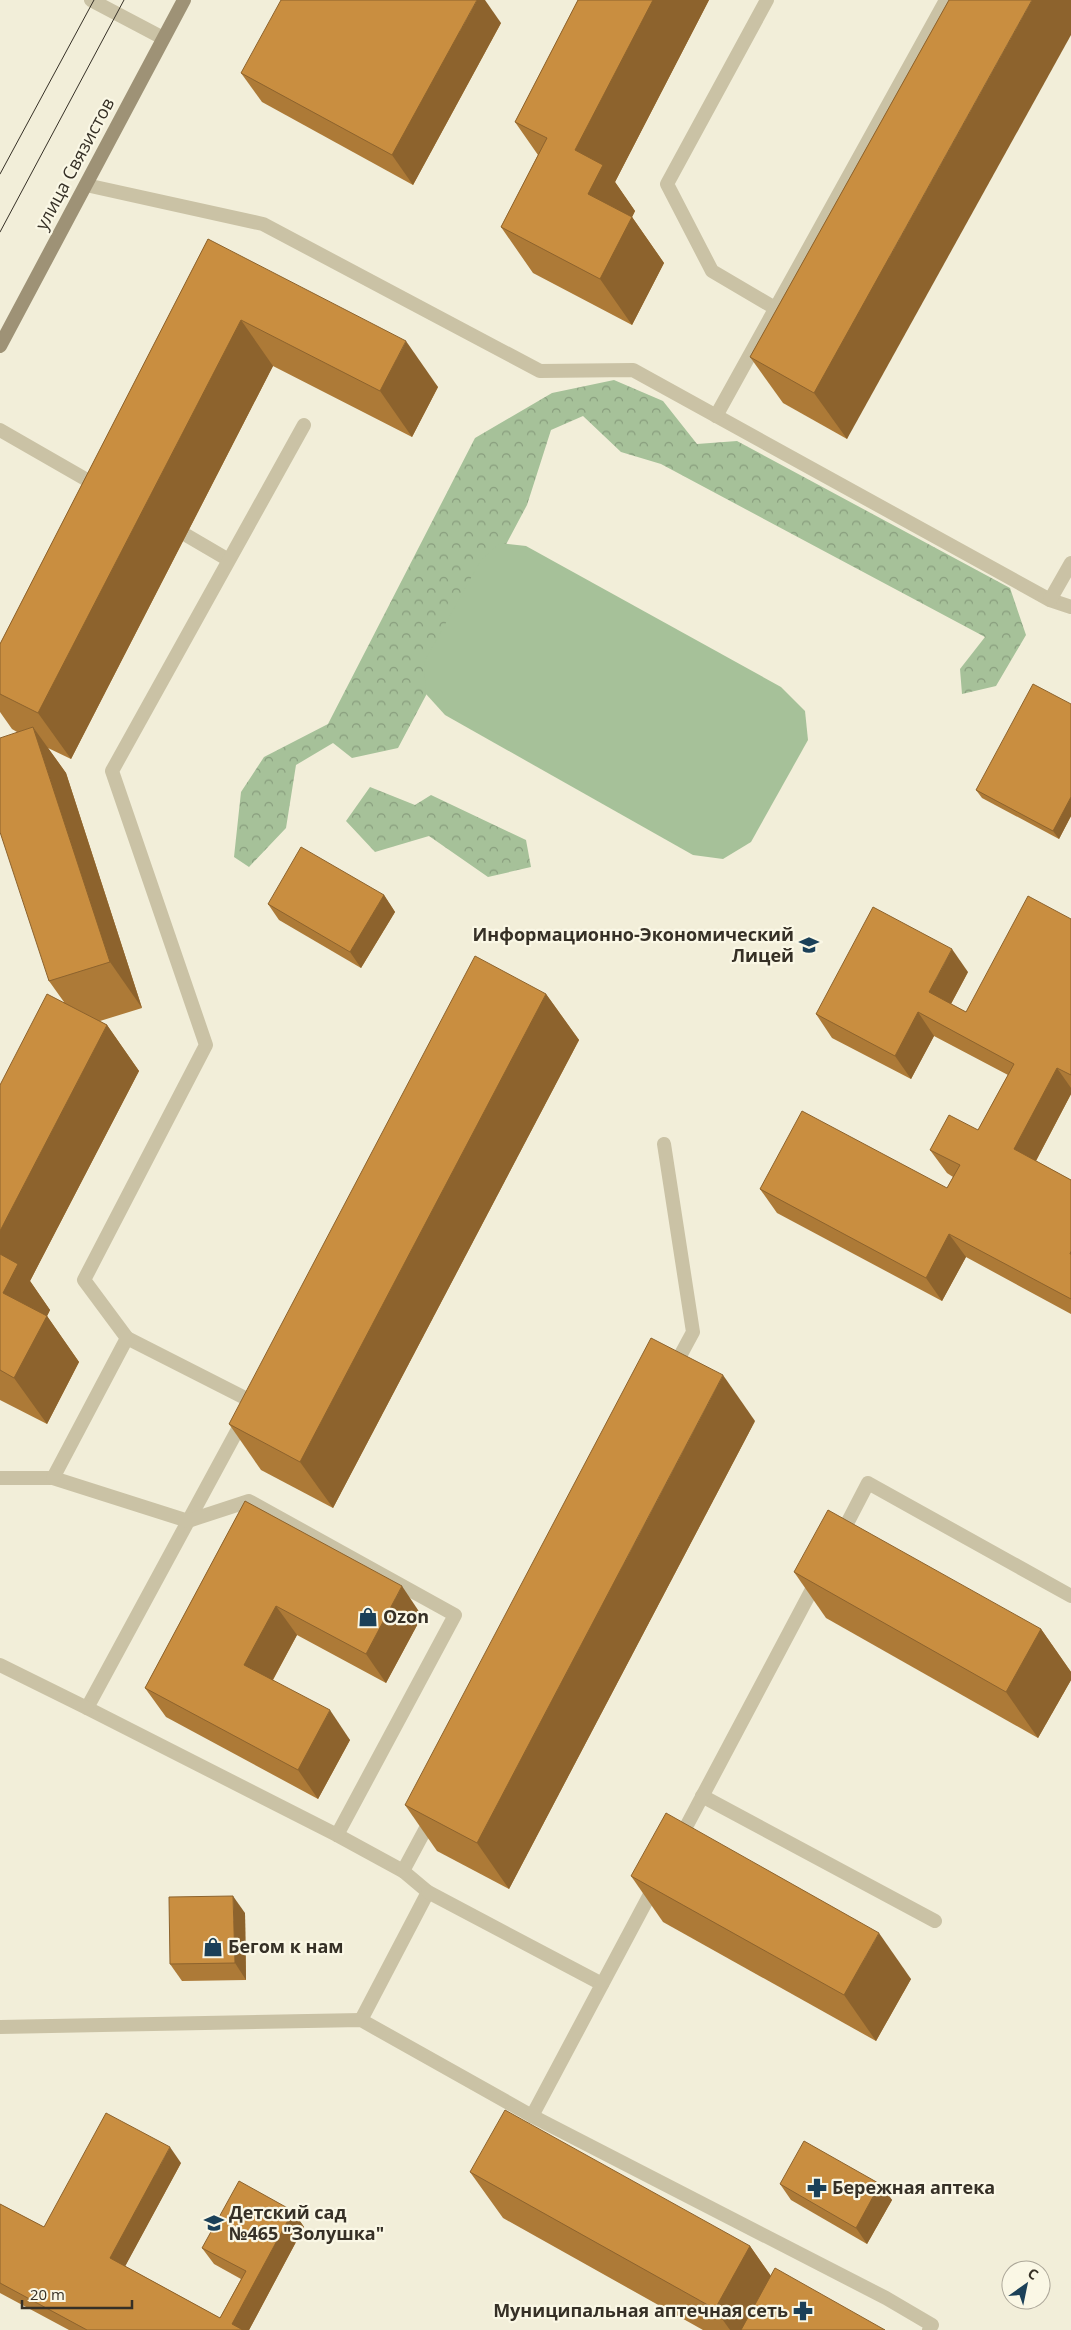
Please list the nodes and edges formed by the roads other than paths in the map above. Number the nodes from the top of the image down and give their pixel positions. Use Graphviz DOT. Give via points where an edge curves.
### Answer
graph roads {
  1 [pos="91,0"];
  2 [pos="184,0"];
  3 [pos="767,0"];
  4 [pos="946,0"];
  5 [pos="164,38"];
  6 [pos="86,185"];
  7 [pos="775,308"];
  8 [pos="0,346"];
  9 [pos="716,416"];
  10 [pos="304,425"];
  11 [pos="0,430"];
  12 [pos="112,493"];
  13 [pos="186,535"];
  14 [pos="227,559"];
  15 [pos="1071,563"];
  16 [pos="1050,600"];
  17 [pos="1071,607"];
  18 [pos="664,1144"];
  19 [pos="127,1338"];
  20 [pos="665,1384"];
  21 [pos="263,1385"];
  22 [pos="253,1402"];
  23 [pos="0,1478"];
  24 [pos="53,1478"];
  25 [pos="188,1521"];
  26 [pos="1071,1596"];
  27 [pos="0,1665"];
  28 [pos="87,1708"];
  29 [pos="702,1796"];
  30 [pos="440,1802"];
  31 [pos="337,1835"];
  32 [pos="670,1856"];
  33 [pos="403,1872"];
  34 [pos="661,1873"];
  35 [pos="428,1892"];
  36 [pos="935,1921"];
  37 [pos="602,1984"];
  38 [pos="361,2020"];
  39 [pos="0,2027"];
  40 [pos="532,2116"];
  41 [pos="929,2330"];
  1 -- 5 [label="lane"];
  2 -- 5 [label="main road, улица Связистов"];
  3 -- 7 [label="lane" via="668,184 712,271"];
  4 -- 7 [label="lane"];
  5 -- 6 [label="main road, улица Связистов"];
  6 -- 8 [label="main road, улица Связистов"];
  6 -- 9 [label="lane" via="263,224 540,371 633,370"];
  7 -- 9 [label="lane"];
  9 -- 16 [label="lane"];
  10 -- 14 [label="lane"];
  11 -- 12 [label="lane"];
  13 -- 14 [label="lane"];
  14 -- 19 [label="lane" via="112,771 206,1045 84,1280"];
  15 -- 16 [label="lane"];
  16 -- 17 [label="lane"];
  18 -- 20 [label="lane" via="693,1332"];
  19 -- 22 [label="lane"];
  19 -- 24 [label="lane"];
  21 -- 22 [label="lane"];
  22 -- 25 [label="lane"];
  23 -- 24 [label="lane"];
  24 -- 25 [label="lane"];
  25 -- 28 [label="lane"];
  25 -- 31 [label="lane" via="249,1501 455,1615"];
  26 -- 29 [label="lane" via="868,1483"];
  27 -- 28 [label="lane"];
  28 -- 31 [label="lane"];
  29 -- 32 [label="lane"];
  29 -- 36 [label="lane"];
  30 -- 33 [label="lane"];
  31 -- 33 [label="lane"];
  33 -- 35 [label="lane"];
  34 -- 37 [label="lane"];
  35 -- 37 [label="lane"];
  35 -- 38 [label="lane"];
  37 -- 40 [label="lane"];
  38 -- 39 [label="lane"];
  38 -- 40 [label="lane"];
  40 -- 41 [label="lane" via="886,2298 932,2325"];
}
